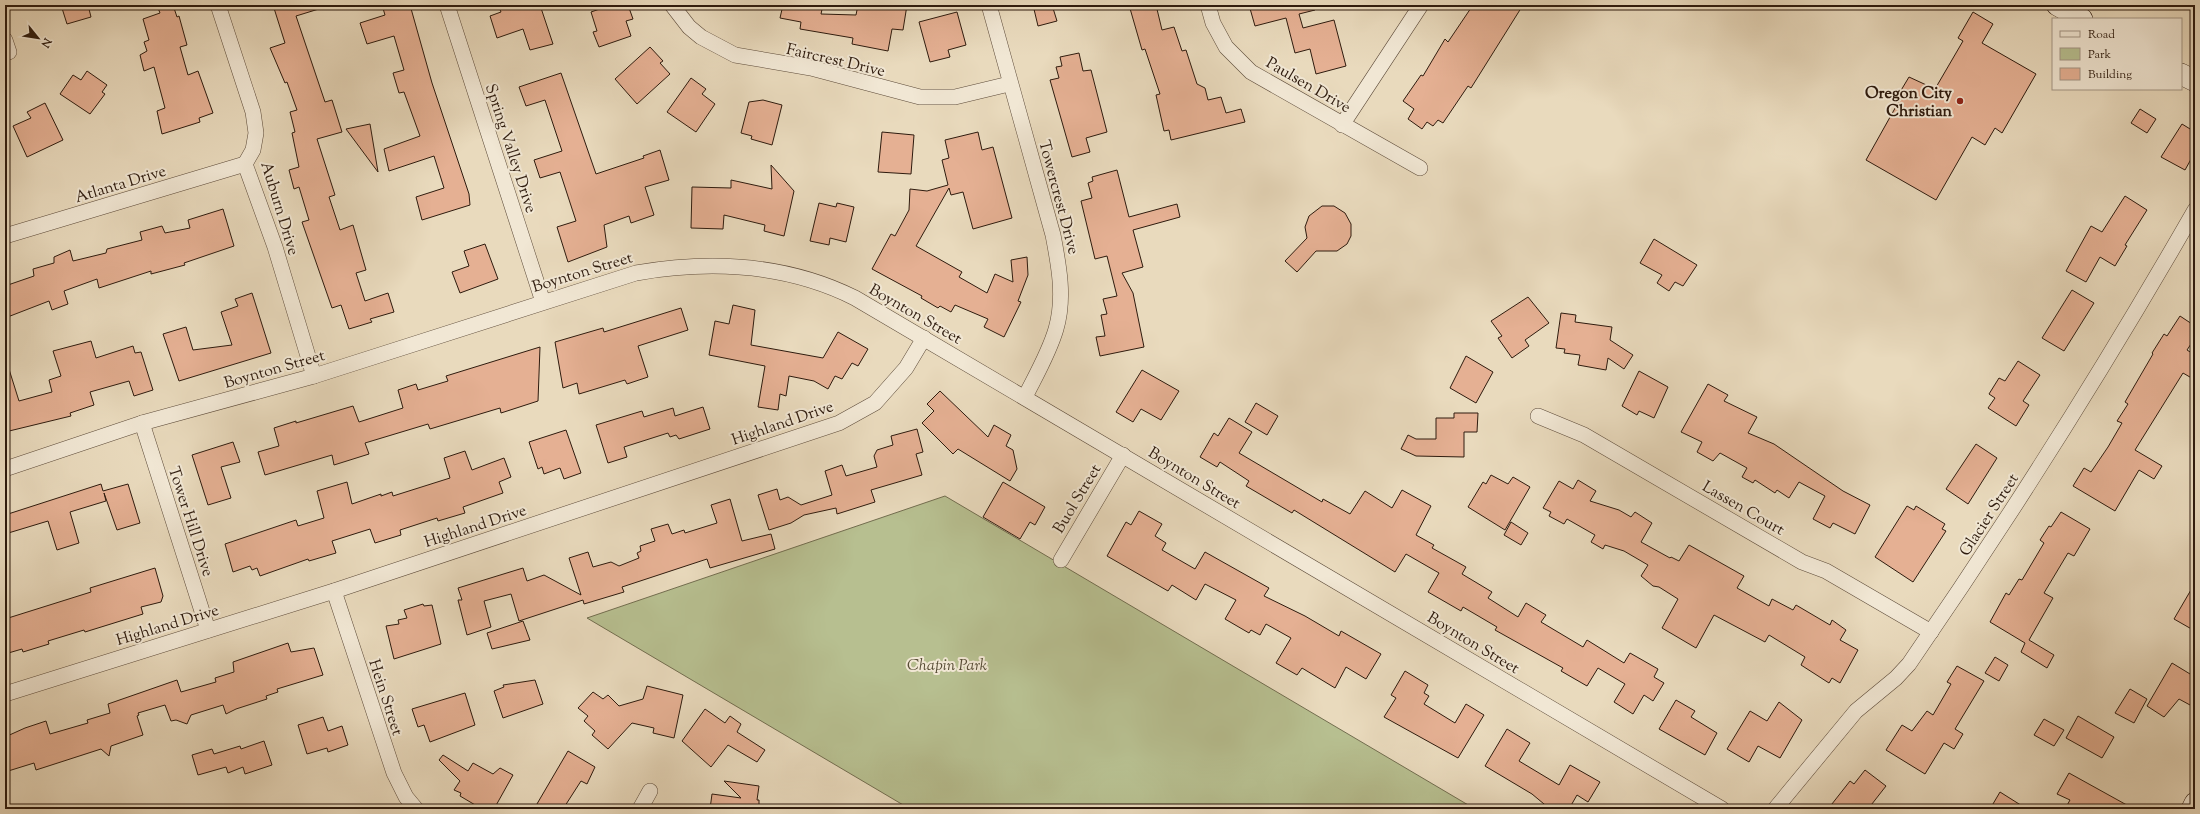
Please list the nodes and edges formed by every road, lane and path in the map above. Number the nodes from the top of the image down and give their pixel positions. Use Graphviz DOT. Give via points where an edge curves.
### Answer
graph roads {
  1 [pos="218,5"];
  2 [pos="447,5"];
  3 [pos="672,5"];
  4 [pos="988,5"];
  5 [pos="1208,5"];
  6 [pos="1421,5"];
  7 [pos="2057,5"];
  8 [pos="2080,18"];
  9 [pos="2182,74"];
  10 [pos="2195,81"];
  11 [pos="1009,84"];
  12 [pos="1342,124"];
  13 [pos="245,164"];
  14 [pos="1420,168"];
  15 [pos="2195,210"];
  16 [pos="5,236"];
  17 [pos="543,302"];
  18 [pos="924,338"];
  19 [pos="314,376"];
  20 [pos="1025,397"];
  21 [pos="1538,416"];
  22 [pos="142,424"];
  23 [pos="1123,456"];
  24 [pos="5,469"];
  25 [pos="1061,560"];
  26 [pos="334,591"];
  27 [pos="208,630"];
  28 [pos="1931,632"];
  29 [pos="5,694"];
  30 [pos="650,791"];
  31 [pos="2195,804"];
  32 [pos="416,809"];
  33 [pos="640,809"];
  34 [pos="1722,809"];
  35 [pos="1775,809"];
  36 [pos="2192,809"];
  1 -- 13 [label="street, Auburn Drive" via="253,112 256,134 253,150"];
  2 -- 17 [label="street, Spring Valley Drive"];
  3 -- 11 [label="street, Faircrest Drive" via="689,27 701,37 734,55 811,68 920,97 955,97"];
  4 -- 11 [label="street, Towercrest Drive"];
  5 -- 12 [label="street, Paulsen Drive" via="1213,23 1236,59 1251,72"];
  6 -- 12 [label="street"];
  7 -- 8 [label="main road"];
  9 -- 10 [label="main road"];
  11 -- 20 [label="street, Towercrest Drive" via="1053,235 1060,269 1056,329"];
  12 -- 14 [label="street, Paulsen Drive"];
  13 -- 16 [label="street, Atlanta Drive"];
  13 -- 19 [label="street, Auburn Drive" via="275,247"];
  15 -- 28 [label="street, Glacier Street" via="2119,342 1994,540"];
  17 -- 18 [label="street, Boynton Street" via="636,273 679,266 744,266 807,278 833,287"];
  17 -- 19 [label="street, Boynton Street"];
  18 -- 20 [label="street, Boynton Street"];
  18 -- 26 [label="street, Highland Drive" via="906,368 875,403 839,423"];
  19 -- 22 [label="street, Boynton Street"];
  20 -- 23 [label="street, Boynton Street"];
  21 -- 28 [label="street, Lassen Court" via="1584,435 1802,562 1826,571"];
  22 -- 24 [label="street, Boynton Street"];
  22 -- 27 [label="street, Tower Hill Drive"];
  23 -- 25 [label="street, Buol Street"];
  23 -- 34 [label="street, Boynton Street"];
  26 -- 27 [label="street, Highland Drive"];
  26 -- 32 [label="street, Hein Street" via="394,773 406,797"];
  27 -- 29 [label="street, Highland Drive"];
  28 -- 35 [label="street, Glacier Street" via="1909,664 1856,711"];
  30 -- 33 [label="street"];
  31 -- 36 [label="main road"];
}
